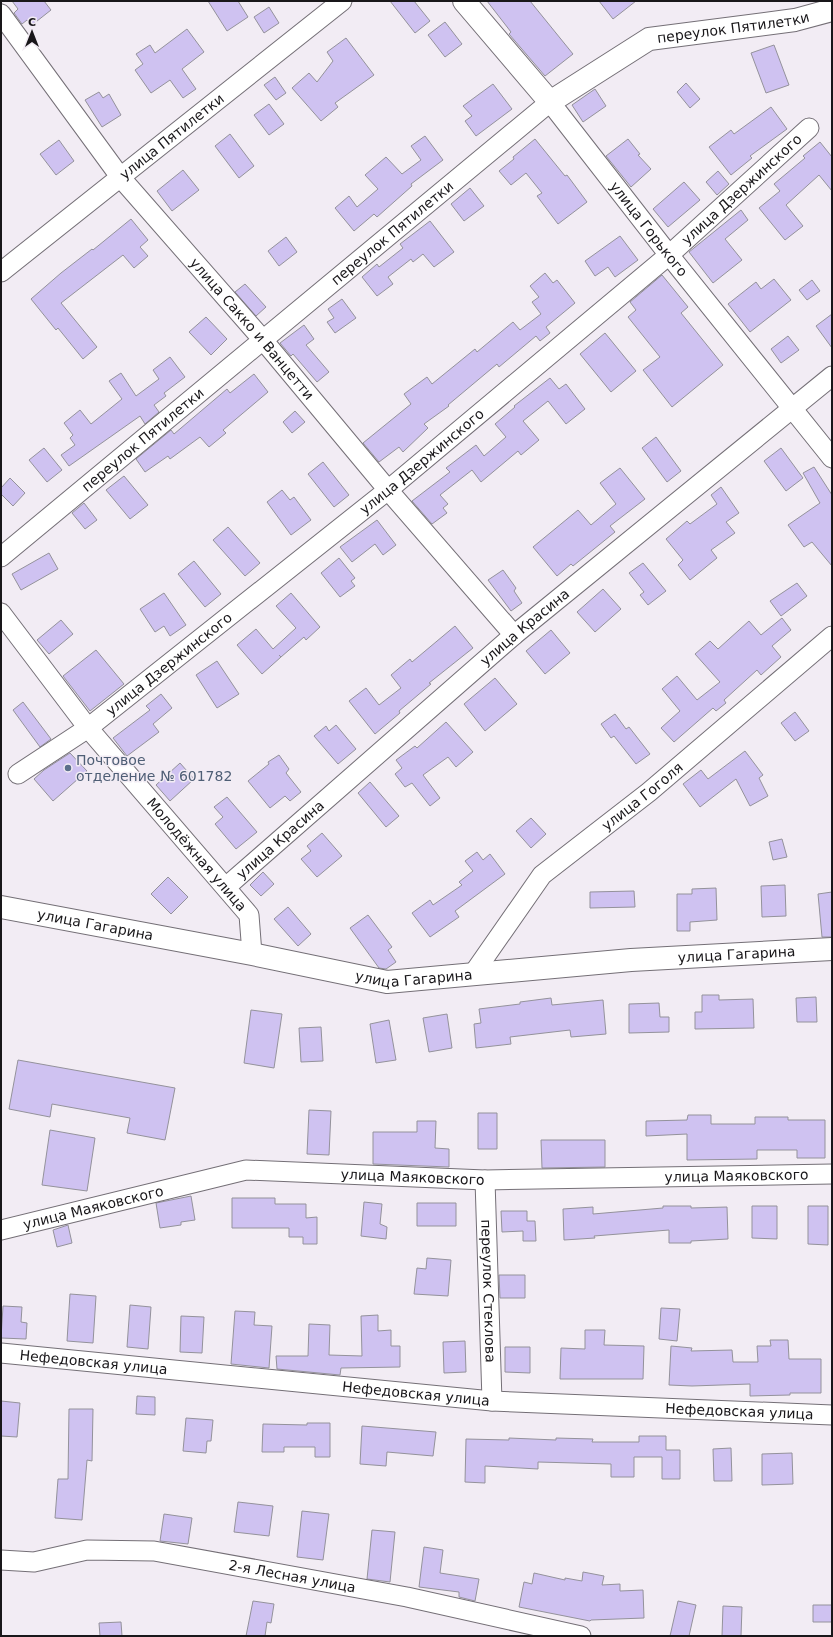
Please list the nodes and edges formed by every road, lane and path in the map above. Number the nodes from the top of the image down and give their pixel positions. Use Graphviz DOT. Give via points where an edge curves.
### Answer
graph roads {
  1 [pos="342,1"];
  2 [pos="464,1"];
  3 [pos="832,10"];
  4 [pos="1,14"];
  5 [pos="550,102"];
  6 [pos="809,128"];
  7 [pos="121,178"];
  8 [pos="668,255"];
  9 [pos="1,272"];
  10 [pos="263,340"];
  11 [pos="832,376"];
  12 [pos="792,408"];
  13 [pos="832,458"];
  14 [pos="388,490"];
  15 [pos="1,557"];
  16 [pos="1,613"];
  17 [pos="514,635"];
  18 [pos="832,636"];
  19 [pos="88,728"];
  20 [pos="18,774"];
  21 [pos="226,887"];
  22 [pos="1,907"];
  23 [pos="832,949"];
  24 [pos="252,954"];
  25 [pos="473,974"];
  26 [pos="832,1174"];
  27 [pos="485,1180"];
  28 [pos="1,1230"];
  29 [pos="1,1353"];
  30 [pos="492,1401"];
  31 [pos="832,1415"];
  32 [pos="1,1560"];
  33 [pos="581,1636"];
  1 -- 7 [label="street, улица Пятилетки"];
  2 -- 5 [label="main road, улица Горького"];
  3 -- 5 [label="main road, переулок Пятилетки" via="795,20 649,39"];
  4 -- 7 [label="street, улица Сакко и Ванцетти"];
  5 -- 8 [label="street, улица Горького"];
  5 -- 10 [label="street, переулок Пятилетки"];
  6 -- 8 [label="street, улица Дзержинского"];
  7 -- 9 [label="street, улица Пятилетки"];
  7 -- 10 [label="street, улица Сакко и Ванцетти"];
  8 -- 12 [label="street, улица Горького"];
  8 -- 14 [label="street, улица Дзержинского"];
  10 -- 14 [label="street, улица Сакко и Ванцетти"];
  10 -- 15 [label="street, переулок Пятилетки"];
  11 -- 12 [label="street, улица Красина"];
  12 -- 13 [label="street, улица Горького"];
  12 -- 17 [label="street, улица Красина"];
  14 -- 17 [label="street, улица Сакко и Ванцетти"];
  14 -- 19 [label="street, улица Дзержинского"];
  16 -- 19 [label="street, Молодёжная улица"];
  17 -- 21 [label="street, улица Красина"];
  18 -- 25 [label="street, улица Гоголя" via="649,792 542,875"];
  19 -- 20 [label="street, улица Дзержинского"];
  19 -- 21 [label="street, Молодёжная улица"];
  21 -- 24 [label="street, Молодёжная улица" via="249,915"];
  22 -- 24 [label="main road, улица Гагарина"];
  23 -- 25 [label="main road, улица Гагарина" via="631,960"];
  24 -- 25 [label="main road, улица Гагарина" via="387,982"];
  26 -- 27 [label="street, улица Маяковского"];
  27 -- 28 [label="street, улица Маяковского" via="246,1170"];
  27 -- 30 [label="street, переулок Стеклова"];
  29 -- 30 [label="street, Нефедовская улица"];
  30 -- 31 [label="street, Нефедовская улица"];
  32 -- 33 [label="street, 2-я Лесная улица" via="34,1562 87,1550 154,1551 407,1597"];
}
